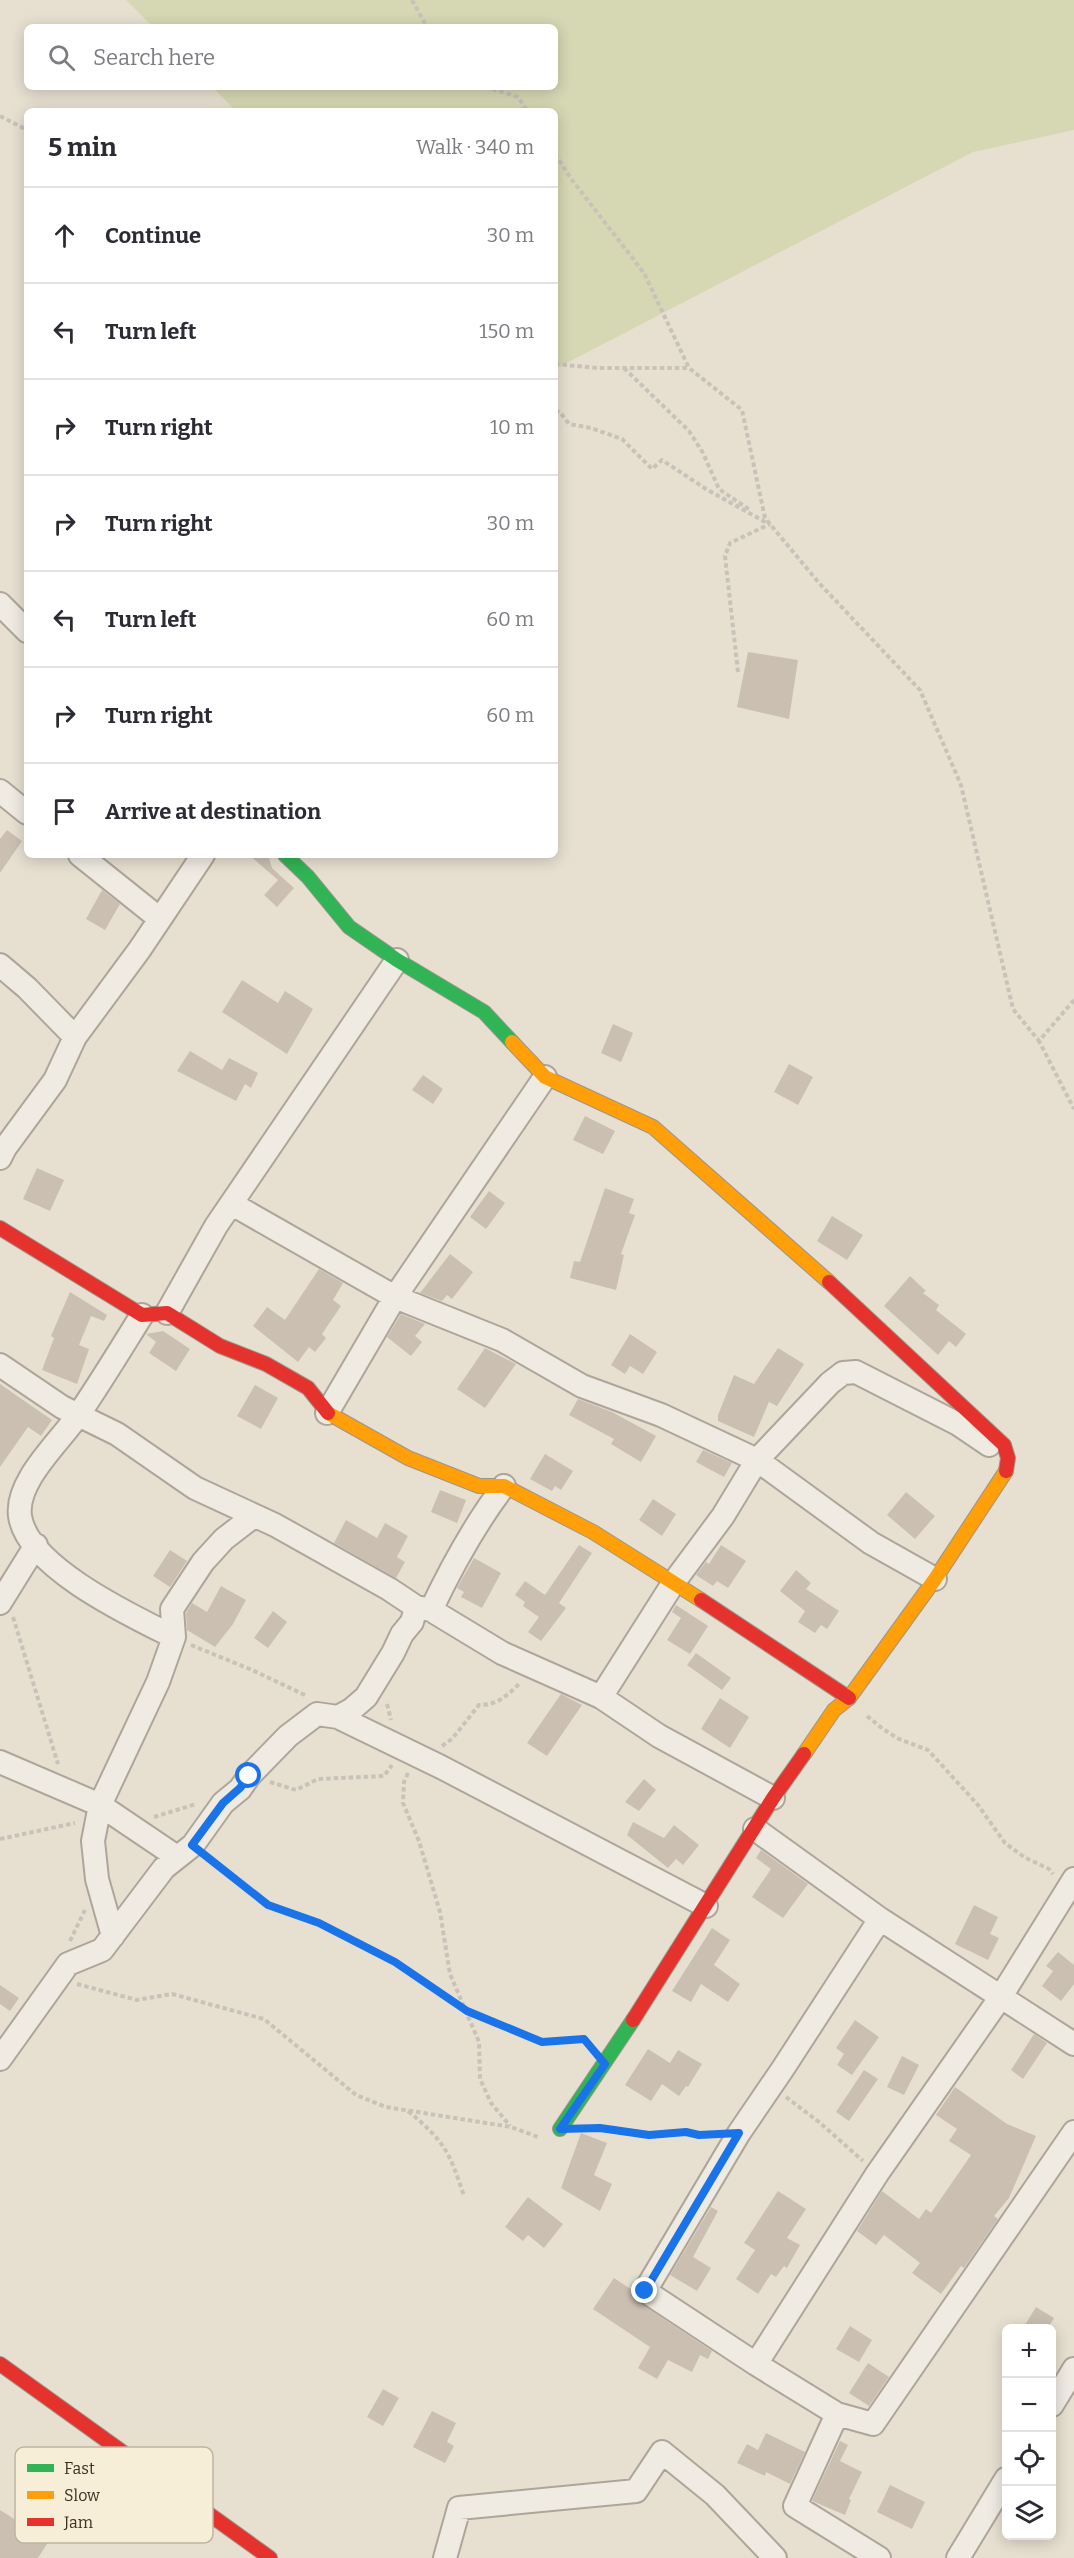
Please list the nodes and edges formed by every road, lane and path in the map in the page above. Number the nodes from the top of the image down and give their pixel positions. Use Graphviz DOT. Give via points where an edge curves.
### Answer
graph roads {
  1 [pos="412,0"];
  2 [pos="425,24"];
  3 [pos="495,90"];
  4 [pos="525,108"];
  5 [pos="0,116"];
  6 [pos="24,128"];
  7 [pos="558,159"];
  8 [pos="558,364"];
  9 [pos="624,368"];
  10 [pos="689,368"];
  11 [pos="558,412"];
  12 [pos="770,525"];
  13 [pos="0,604"];
  14 [pos="24,628"];
  15 [pos="738,672"];
  16 [pos="84,858"];
  17 [pos="201,858"];
  18 [pos="288,858"];
  19 [pos="160,919"];
  20 [pos="397,960"];
  21 [pos="0,965"];
  22 [pos="1074,1000"];
  23 [pos="75,1037"];
  24 [pos="1039,1041"];
  25 [pos="545,1077"];
  26 [pos="1074,1109"];
  27 [pos="2,1150"];
  28 [pos="232,1204"];
  29 [pos="0,1228"];
  30 [pos="395,1298"];
  31 [pos="166,1313"];
  32 [pos="142,1315"];
  33 [pos="0,1365"];
  34 [pos="327,1413"];
  35 [pos="79,1414"];
  36 [pos="1008,1458"];
  37 [pos="757,1460"];
  38 [pos="504,1486"];
  39 [pos="254,1516"];
  40 [pos="36,1545"];
  41 [pos="935,1580"];
  42 [pos="674,1582"];
  43 [pos="3,1598"];
  44 [pos="423,1609"];
  45 [pos="174,1637"];
  46 [pos="537,1668"];
  47 [pos="381,1672"];
  48 [pos="308,1697"];
  49 [pos="600,1697"];
  50 [pos="849,1698"];
  51 [pos="338,1717"];
  52 [pos="414,1754"];
  53 [pos="0,1762"];
  54 [pos="249,1776"];
  55 [pos="65,1790"];
  56 [pos="234,1794"];
  57 [pos="773,1798"];
  58 [pos="99,1805"];
  59 [pos="79,1822"];
  60 [pos="128,1824"];
  61 [pos="755,1829"];
  62 [pos="0,1839"];
  63 [pos="185,1851"];
  64 [pos="1069,1886"];
  65 [pos="706,1906"];
  66 [pos="880,1919"];
  67 [pos="113,1936"];
  68 [pos="56,1979"];
  69 [pos="1000,1998"];
  70 [pos="467,2011"];
  71 [pos="1074,2044"];
  72 [pos="0,2059"];
  73 [pos="605,2064"];
  74 [pos="773,2085"];
  75 [pos="408,2111"];
  76 [pos="511,2127"];
  77 [pos="560,2129"];
  78 [pos="1074,2132"];
  79 [pos="739,2133"];
  80 [pos="541,2138"];
  81 [pos="877,2174"];
  82 [pos="464,2196"];
  83 [pos="0,2364"];
  84 [pos="756,2364"];
  85 [pos="1074,2369"];
  86 [pos="1056,2398"];
  87 [pos="837,2414"];
  88 [pos="116,2447"];
  89 [pos="1002,2486"];
  90 [pos="213,2517"];
  91 [pos="270,2558"];
  92 [pos="445,2558"];
  93 [pos="775,2558"];
  94 [pos="879,2558"];
  95 [pos="958,2558"];
  1 -- 2 [label="path"];
  3 -- 4 [label="path" via="518,97"];
  5 -- 6 [label="path"];
  7 -- 10 [label="path" via="644,273"];
  8 -- 9 [label="path"];
  9 -- 10 [label="path"];
  9 -- 12 [label="path" via="689,430 719,489"];
  10 -- 12 [label="path" via="742,410 765,518"];
  11 -- 12 [label="path" via="569,424 622,439 652,469 662,460"];
  12 -- 15 [label="path" via="730,543 725,556"];
  12 -- 24 [label="path" via="920,690 961,785 1013,1009"];
  13 -- 14 [label="street"];
  16 -- 19 [label="street"];
  17 -- 19 [label="street"];
  18 -- 20 [label="street" via="349,927"];
  19 -- 23 [label="street"];
  20 -- 25 [label="street" via="484,1012"];
  20 -- 28 [label="street"];
  21 -- 23 [label="street"];
  22 -- 24 [label="path"];
  23 -- 27 [label="street" via="55,1080"];
  24 -- 26 [label="path"];
  25 -- 30 [label="street"];
  25 -- 36 [label="street" via="653,1127 956,1398 1004,1445"];
  28 -- 30 [label="street"];
  28 -- 31 [label="street"];
  29 -- 32 [label="street"];
  30 -- 34 [label="street"];
  30 -- 37 [label="street" via="502,1340 582,1386 661,1415"];
  31 -- 32 [label="street"];
  31 -- 34 [label="street" via="220,1346 266,1364 308,1388"];
  32 -- 35 [label="street"];
  33 -- 35 [label="street" via="62,1407"];
  34 -- 38 [label="street" via="440,1472 479,1486"];
  35 -- 39 [label="street" via="117,1434 195,1488"];
  35 -- 40 [label="street" via="47,1453 21,1496 20,1517"];
  36 -- 37 [label="street" via="958,1424 856,1372 843,1373 830,1383"];
  36 -- 41 [label="street" via="1008,1468"];
  37 -- 41 [label="street" via="871,1543"];
  37 -- 42 [label="street" via="723,1516"];
  38 -- 42 [label="street" via="593,1532"];
  38 -- 44 [label="street"];
  39 -- 44 [label="street"];
  39 -- 45 [label="street" via="224,1539 197,1571 172,1609"];
  40 -- 43 [label="street"];
  40 -- 45 [label="street" via="61,1573"];
  41 -- 50 [label="street"];
  42 -- 49 [label="street"];
  42 -- 50 [label="street"];
  43 -- 55 [label="path"];
  44 -- 46 [label="street"];
  44 -- 47 [label="street" via="402,1634"];
  45 -- 48 [label="path"];
  45 -- 58 [label="street" via="158,1682"];
  46 -- 49 [label="street"];
  46 -- 52 [label="path" via="510,1694 492,1705 479,1705 452,1739"];
  47 -- 51 [label="street" via="366,1697"];
  47 -- 52 [label="path" via="392,1727"];
  49 -- 57 [label="street" via="659,1736"];
  50 -- 57 [label="street" via="834,1710"];
  50 -- 64 [label="path" via="883,1729 928,1749 978,1805 1005,1843"];
  51 -- 52 [label="street"];
  51 -- 54 [label="street" via="317,1714 288,1736"];
  52 -- 54 [label="path" via="384,1776 318,1779 296,1790"];
  52 -- 65 [label="street"];
  52 -- 70 [label="path" via="404,1782 403,1803 440,1912 450,1974"];
  53 -- 55 [label="street"];
  54 -- 56 [label="street"];
  55 -- 58 [label="street"];
  56 -- 60 [label="path" via="215,1796"];
  56 -- 63 [label="street"];
  57 -- 61 [label="street"];
  58 -- 60 [label="street"];
  58 -- 67 [label="street" via="93,1840 97,1880"];
  59 -- 62 [label="path"];
  60 -- 63 [label="street"];
  61 -- 65 [label="street"];
  61 -- 66 [label="street"];
  63 -- 67 [label="street" via="164,1868"];
  63 -- 70 [label="path" via="268,1905 319,1923 395,1962"];
  64 -- 69 [label="street"];
  65 -- 73 [label="street"];
  66 -- 69 [label="street"];
  66 -- 74 [label="street"];
  67 -- 68 [label="street" via="102,1950 68,1964"];
  68 -- 72 [label="street"];
  68 -- 75 [label="path" via="137,2000 172,1994 264,2019 356,2095"];
  69 -- 71 [label="street"];
  69 -- 81 [label="street"];
  70 -- 73 [label="path" via="542,2042 584,2039"];
  70 -- 76 [label="path" via="478,2042 480,2079 491,2103"];
  73 -- 77 [label="street"];
  74 -- 79 [label="street"];
  74 -- 81 [label="path"];
  75 -- 76 [label="path"];
  75 -- 82 [label="path" via="450,2154"];
  76 -- 80 [label="path"];
  77 -- 79 [label="path" via="600,2128 649,2135"];
  78 -- 87 [label="street" via="873,2424"];
  79 -- 84 [label="street" via="645,2291"];
  81 -- 84 [label="street"];
  83 -- 88 [label="street"];
  84 -- 87 [label="street"];
  85 -- 86 [label="street"];
  87 -- 94 [label="street" via="795,2506"];
  89 -- 95 [label="street"];
  90 -- 91 [label="street"];
  92 -- 93 [label="street" via="459,2508 636,2490 663,2452 715,2495"];
}
